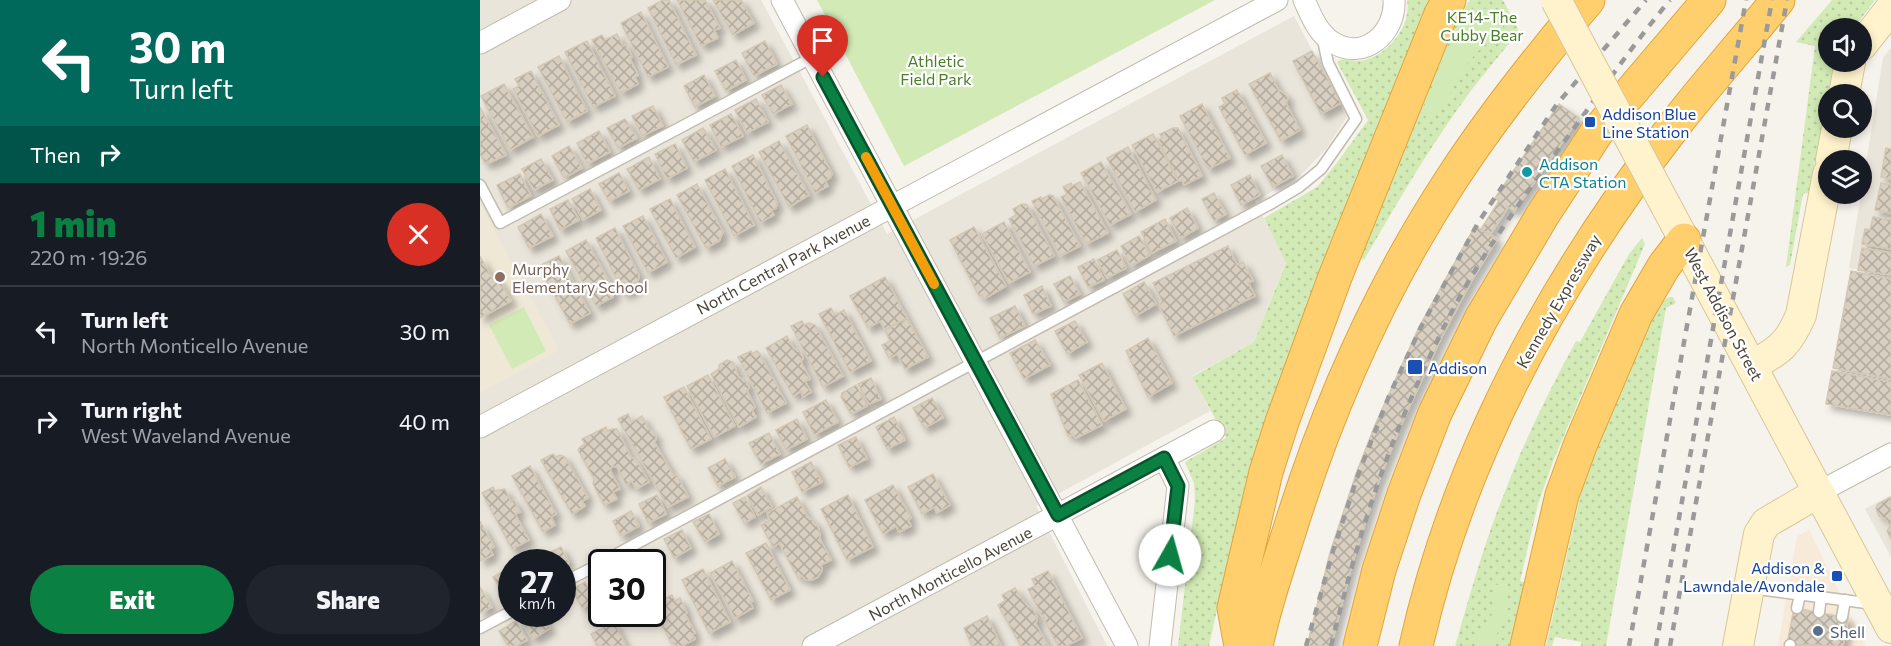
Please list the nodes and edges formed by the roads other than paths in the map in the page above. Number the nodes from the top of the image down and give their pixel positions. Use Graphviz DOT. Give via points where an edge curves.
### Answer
graph roads {
  1 [pos="560,0"];
  2 [pos="782,0"];
  3 [pos="1277,0"];
  4 [pos="1304,0"];
  5 [pos="1394,0"];
  6 [pos="1449,0"];
  7 [pos="1556,0"];
  8 [pos="1588,0"];
  9 [pos="1709,0"];
  10 [pos="1778,0"];
  11 [pos="1891,8"];
  12 [pos="1872,32"];
  13 [pos="1322,34"];
  14 [pos="480,43"];
  15 [pos="813,57"];
  16 [pos="480,185"];
  17 [pos="1822,204"];
  18 [pos="892,205"];
  19 [pos="1684,240"];
  20 [pos="976,362"];
  21 [pos="1752,366"];
  22 [pos="480,427"];
  23 [pos="1214,431"];
  24 [pos="1891,454"];
  25 [pos="1164,458"];
  26 [pos="1819,492"];
  27 [pos="1058,515"];
  28 [pos="626,549"];
  29 [pos="1749,588"];
  30 [pos="1800,595"];
  31 [pos="1821,597"];
  32 [pos="1845,600"];
  33 [pos="1797,608"];
  34 [pos="1819,612"];
  35 [pos="1885,616"];
  36 [pos="1842,617"];
  37 [pos="498,618"];
  38 [pos="480,628"];
  39 [pos="813,646"];
  40 [pos="1127,646"];
  41 [pos="1160,646"];
  42 [pos="1241,646"];
  43 [pos="1256,646"];
  44 [pos="1360,646"];
  45 [pos="1416,646"];
  46 [pos="1527,646"];
  47 [pos="1738,646"];
  1 -- 14 [label="street"];
  2 -- 15 [label="street"];
  3 -- 18 [label="street, North Central Park Avenue"];
  4 -- 13 [label="street"];
  5 -- 13 [label="street" via="1394,16 1377,41 1348,48"];
  6 -- 42 [label="highway" via="1335,278 1276,442 1252,524 1234,608"];
  7 -- 19 [label="street, West Addison Street, bridge"];
  8 -- 43 [label="highway" via="1507,100 1450,180 1402,261 1356,354 1311,464"];
  9 -- 44 [label="highway" via="1597,132 1481,319 1435,413 1407,484"];
  10 -- 45 [label="highway, Kennedy Expressway" via="1674,125 1559,292 1501,403 1464,487"];
  11 -- 12 [label="street"];
  13 -- 20 [label="lane" via="1328,63 1356,119 1321,169 1272,203"];
  15 -- 16 [label="lane" via="500,223"];
  15 -- 18 [label="street"];
  17 -- 21 [label="street" via="1801,315 1792,336 1779,351"];
  18 -- 20 [label="street"];
  18 -- 22 [label="street, North Central Park Avenue"];
  19 -- 21 [label="street, West Addison Street"];
  19 -- 46 [label="highway" via="1636,314 1581,443 1562,495"];
  20 -- 27 [label="street"];
  20 -- 28 [label="lane"];
  21 -- 26 [label="street, West Addison Street"];
  23 -- 25 [label="street, North Monticello Avenue"];
  24 -- 26 [label="street"];
  25 -- 27 [label="street, North Monticello Avenue"];
  25 -- 41 [label="street" via="1178,486"];
  26 -- 29 [label="street" via="1766,523 1759,534"];
  26 -- 35 [label="street, West Addison Street"];
  27 -- 39 [label="street, North Monticello Avenue"];
  27 -- 40 [label="street"];
  29 -- 30 [label="lane"];
  29 -- 47 [label="street"];
  30 -- 31 [label="lane"];
  30 -- 33 [label="lane"];
  31 -- 32 [label="lane"];
  31 -- 34 [label="lane"];
  32 -- 35 [label="lane"];
  32 -- 36 [label="lane"];
  37 -- 38 [label="lane"];
}
